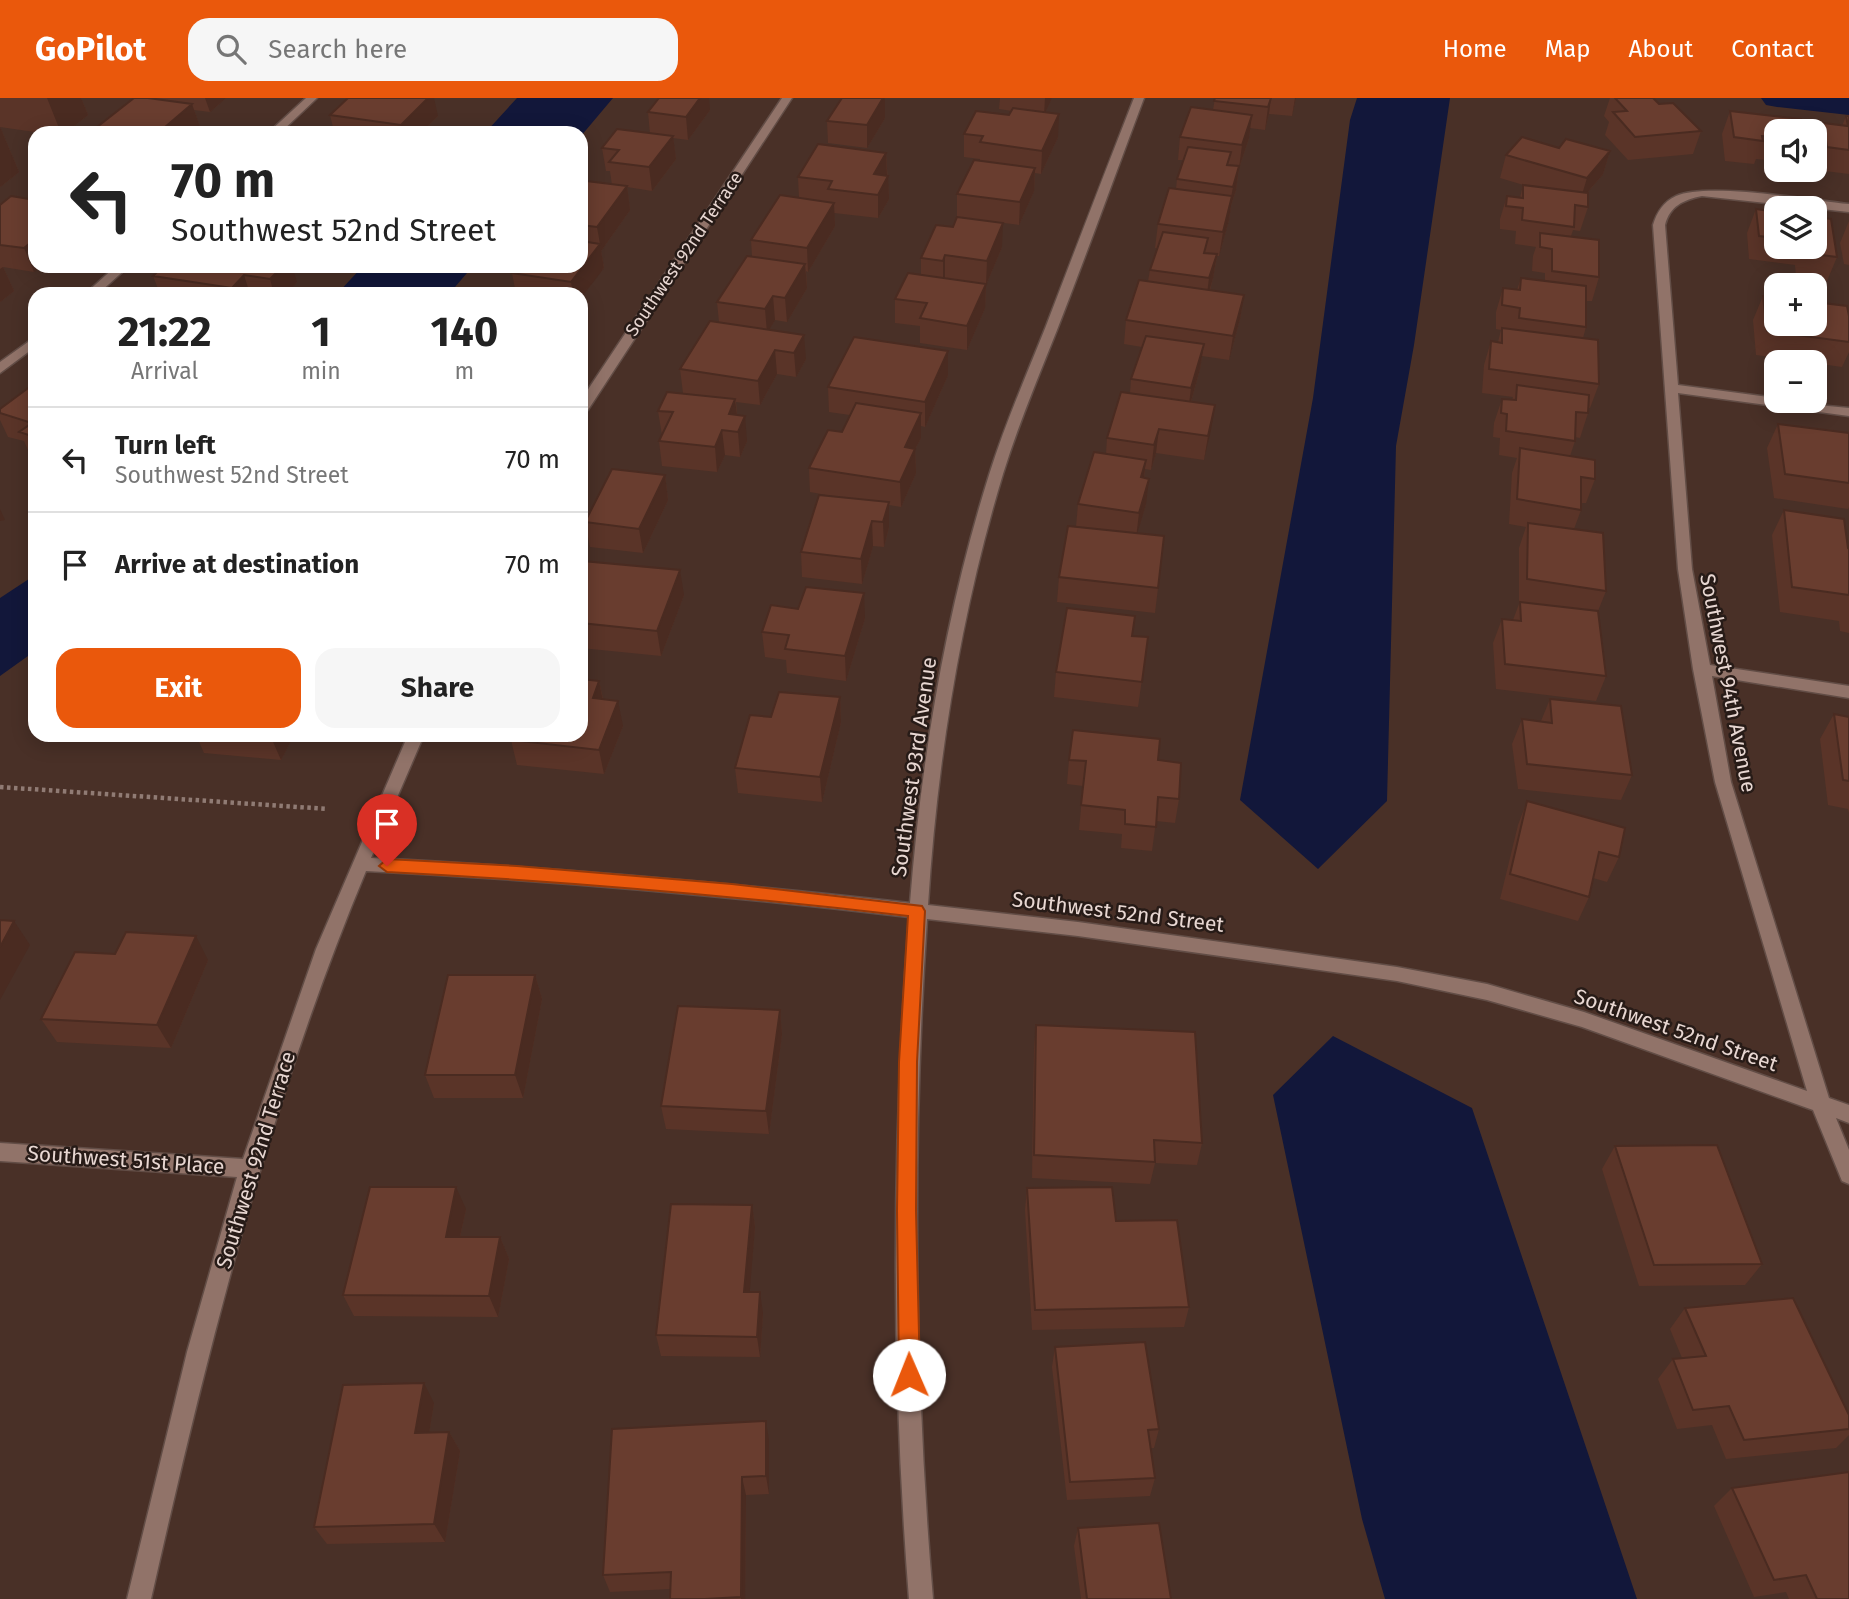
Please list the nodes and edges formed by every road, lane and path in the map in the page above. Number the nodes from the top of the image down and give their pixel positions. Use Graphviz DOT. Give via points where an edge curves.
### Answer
graph roads {
  1 [pos="312,98"];
  2 [pos="787,98"];
  3 [pos="1139,98"];
  4 [pos="282,126"];
  5 [pos="1849,208"];
  6 [pos="115,273"];
  7 [pos="99,287"];
  8 [pos="28,347"];
  9 [pos="0,369"];
  10 [pos="1673,388"];
  11 [pos="588,399"];
  12 [pos="1849,412"];
  13 [pos="1701,669"];
  14 [pos="1849,692"];
  15 [pos="413,742"];
  16 [pos="0,787"];
  17 [pos="328,809"];
  18 [pos="361,864"];
  19 [pos="917,911"];
  20 [pos="1821,1105"];
  21 [pos="1849,1114"];
  22 [pos="0,1152"];
  23 [pos="251,1168"];
  24 [pos="1849,1175"];
  25 [pos="139,1599"];
  26 [pos="920,1599"];
  1 -- 4 [label="street"];
  2 -- 11 [label="street, Southwest 92nd Terrace"];
  3 -- 19 [label="street, Southwest 93rd Avenue" via="991,491 955,639"];
  5 -- 10 [label="street, Southwest 94th Avenue" via="1725,194 1688,195 1666,206 1659,225"];
  6 -- 7 [label="street"];
  8 -- 9 [label="street"];
  10 -- 12 [label="street"];
  10 -- 13 [label="street, Southwest 94th Avenue" via="1685,569"];
  13 -- 14 [label="street"];
  13 -- 20 [label="street, Southwest 94th Avenue" via="1723,782"];
  15 -- 18 [label="street, Southwest 92nd Terrace"];
  16 -- 17 [label="path"];
  18 -- 19 [label="street, Southwest 52nd Street" via="732,890"];
  18 -- 23 [label="street, Southwest 92nd Terrace" via="325,949"];
  19 -- 20 [label="street, Southwest 52nd Street" via="1234,950 1487,992 1584,1020"];
  19 -- 26 [label="street, Southwest 93rd Avenue" via="908,1049 906,1211"];
  20 -- 21 [label="street, Southwest 52nd Street"];
  20 -- 24 [label="street, Southwest 94th Avenue"];
  22 -- 23 [label="street, Southwest 51st Place"];
  23 -- 25 [label="street, Southwest 92nd Terrace"];
}
